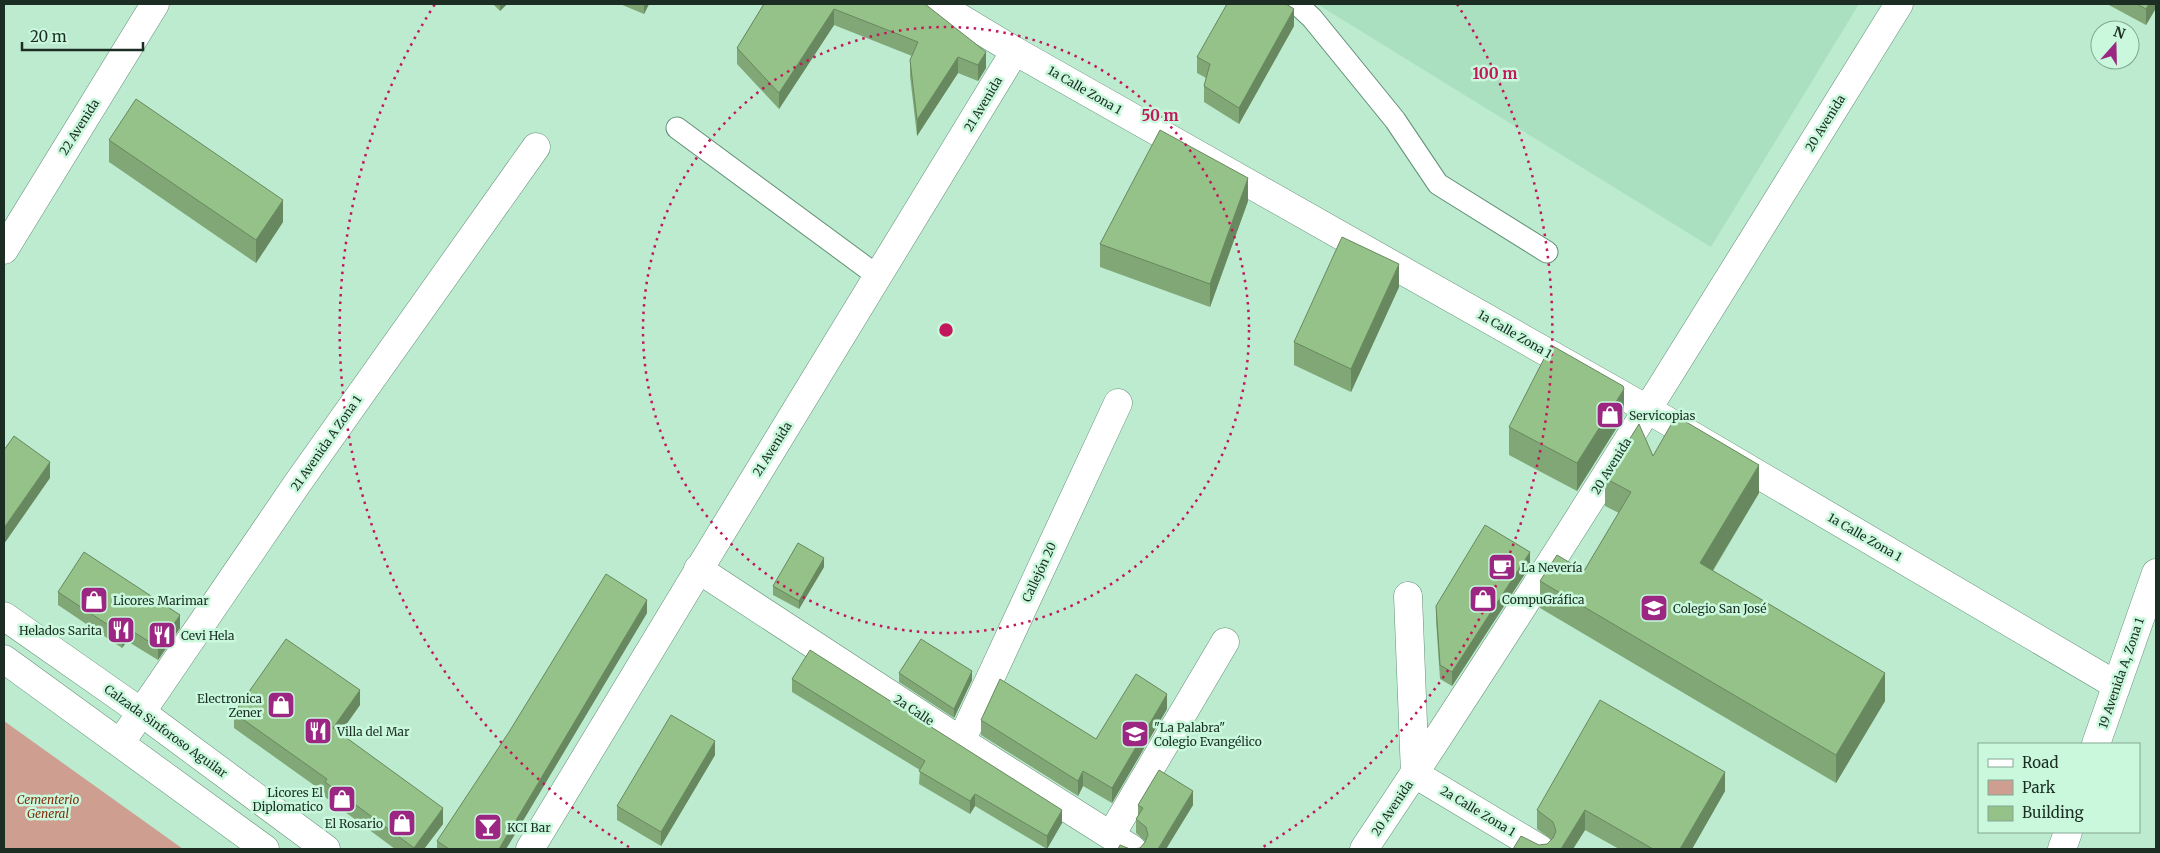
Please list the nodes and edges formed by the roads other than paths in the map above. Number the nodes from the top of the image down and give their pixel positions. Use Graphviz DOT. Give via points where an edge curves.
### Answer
graph roads {
  1 [pos="155,4"];
  2 [pos="937,4"];
  3 [pos="1297,4"];
  4 [pos="1899,4"];
  5 [pos="1015,51"];
  6 [pos="677,128"];
  7 [pos="536,147"];
  8 [pos="4,250"];
  9 [pos="1547,252"];
  10 [pos="879,277"];
  11 [pos="1118,403"];
  12 [pos="1647,409"];
  13 [pos="698,569"];
  14 [pos="2156,573"];
  15 [pos="1408,596"];
  16 [pos="4,616"];
  17 [pos="1226,642"];
  18 [pos="4,659"];
  19 [pos="2116,685"];
  20 [pos="141,712"];
  21 [pos="960,741"];
  22 [pos="121,742"];
  23 [pos="2096,743"];
  24 [pos="1415,774"];
  25 [pos="2068,833"];
  26 [pos="1121,842"];
  27 [pos="265,849"];
  28 [pos="326,849"];
  29 [pos="530,849"];
  30 [pos="1364,849"];
  31 [pos="1540,849"];
  32 [pos="2062,849"];
  1 -- 8 [label="street, 22 Avenida"];
  2 -- 5 [label="street, 1a Calle Zona 1"];
  3 -- 9 [label="lane" via="1395,120 1438,184"];
  4 -- 12 [label="street, 20 Avenida"];
  5 -- 10 [label="street, 21 Avenida"];
  5 -- 12 [label="street, 1a Calle Zona 1"];
  6 -- 10 [label="lane"];
  7 -- 20 [label="street, 21 Avenida A Zona 1" via="297,484"];
  10 -- 13 [label="street, 21 Avenida"];
  11 -- 21 [label="street, Callejón 20"];
  12 -- 19 [label="street, 1a Calle Zona 1"];
  12 -- 24 [label="street, 20 Avenida"];
  13 -- 21 [label="street, 2a Calle"];
  13 -- 29 [label="street, 21 Avenida"];
  14 -- 19 [label="street, 19 Avenida A, Zona 1"];
  15 -- 24 [label="street"];
  16 -- 20 [label="street, Calzada Sinforoso Aguilar"];
  17 -- 26 [label="street"];
  18 -- 22 [label="street"];
  19 -- 23 [label="street, 19 Avenida A, Zona 1"];
  20 -- 22 [label="street, 21 Avenida A Zona 1"];
  20 -- 28 [label="street, Calzada Sinforoso Aguilar"];
  21 -- 26 [label="street, 2a Calle"];
  22 -- 27 [label="street"];
  24 -- 30 [label="street, 20 Avenida"];
  24 -- 31 [label="street, 2a Calle Zona 1"];
  25 -- 32 [label="street"];
}
